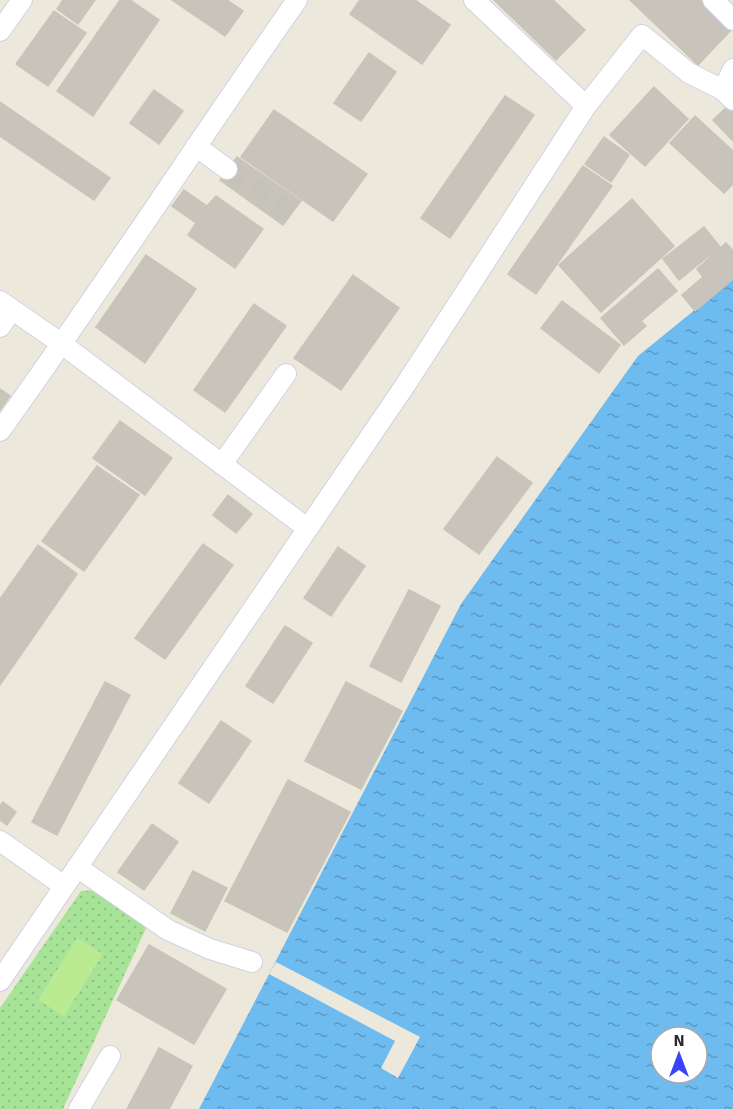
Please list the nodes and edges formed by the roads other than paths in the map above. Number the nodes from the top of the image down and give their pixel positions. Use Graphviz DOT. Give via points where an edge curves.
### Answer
graph roads {
  1 [pos="297,0"];
  2 [pos="474,0"];
  3 [pos="713,0"];
  4 [pos="20,1"];
  5 [pos="733,20"];
  6 [pos="0,31"];
  7 [pos="733,69"];
  8 [pos="728,95"];
  9 [pos="586,106"];
  10 [pos="196,146"];
  11 [pos="227,169"];
  12 [pos="6,305"];
  13 [pos="0,327"];
  14 [pos="63,344"];
  15 [pos="286,374"];
  16 [pos="0,431"];
  17 [pos="222,464"];
  18 [pos="307,528"];
  19 [pos="0,841"];
  20 [pos="77,867"];
  21 [pos="64,886"];
  22 [pos="252,962"];
  23 [pos="0,981"];
  24 [pos="110,1056"];
  25 [pos="79,1109"];
  1 -- 10 [label="street"];
  2 -- 9 [label="street"];
  3 -- 5 [label="street"];
  4 -- 6 [label="street"];
  7 -- 8 [label="street"];
  8 -- 9 [label="street" via="689,73 642,35"];
  9 -- 18 [label="street" via="406,384"];
  10 -- 11 [label="street"];
  10 -- 14 [label="street"];
  12 -- 13 [label="street"];
  12 -- 14 [label="street"];
  14 -- 16 [label="street"];
  14 -- 17 [label="street"];
  15 -- 17 [label="street"];
  17 -- 18 [label="street"];
  18 -- 20 [label="street"];
  19 -- 21 [label="street"];
  20 -- 21 [label="street"];
  20 -- 22 [label="street" via="168,930 210,950"];
  21 -- 23 [label="street"];
  24 -- 25 [label="street"];
}
